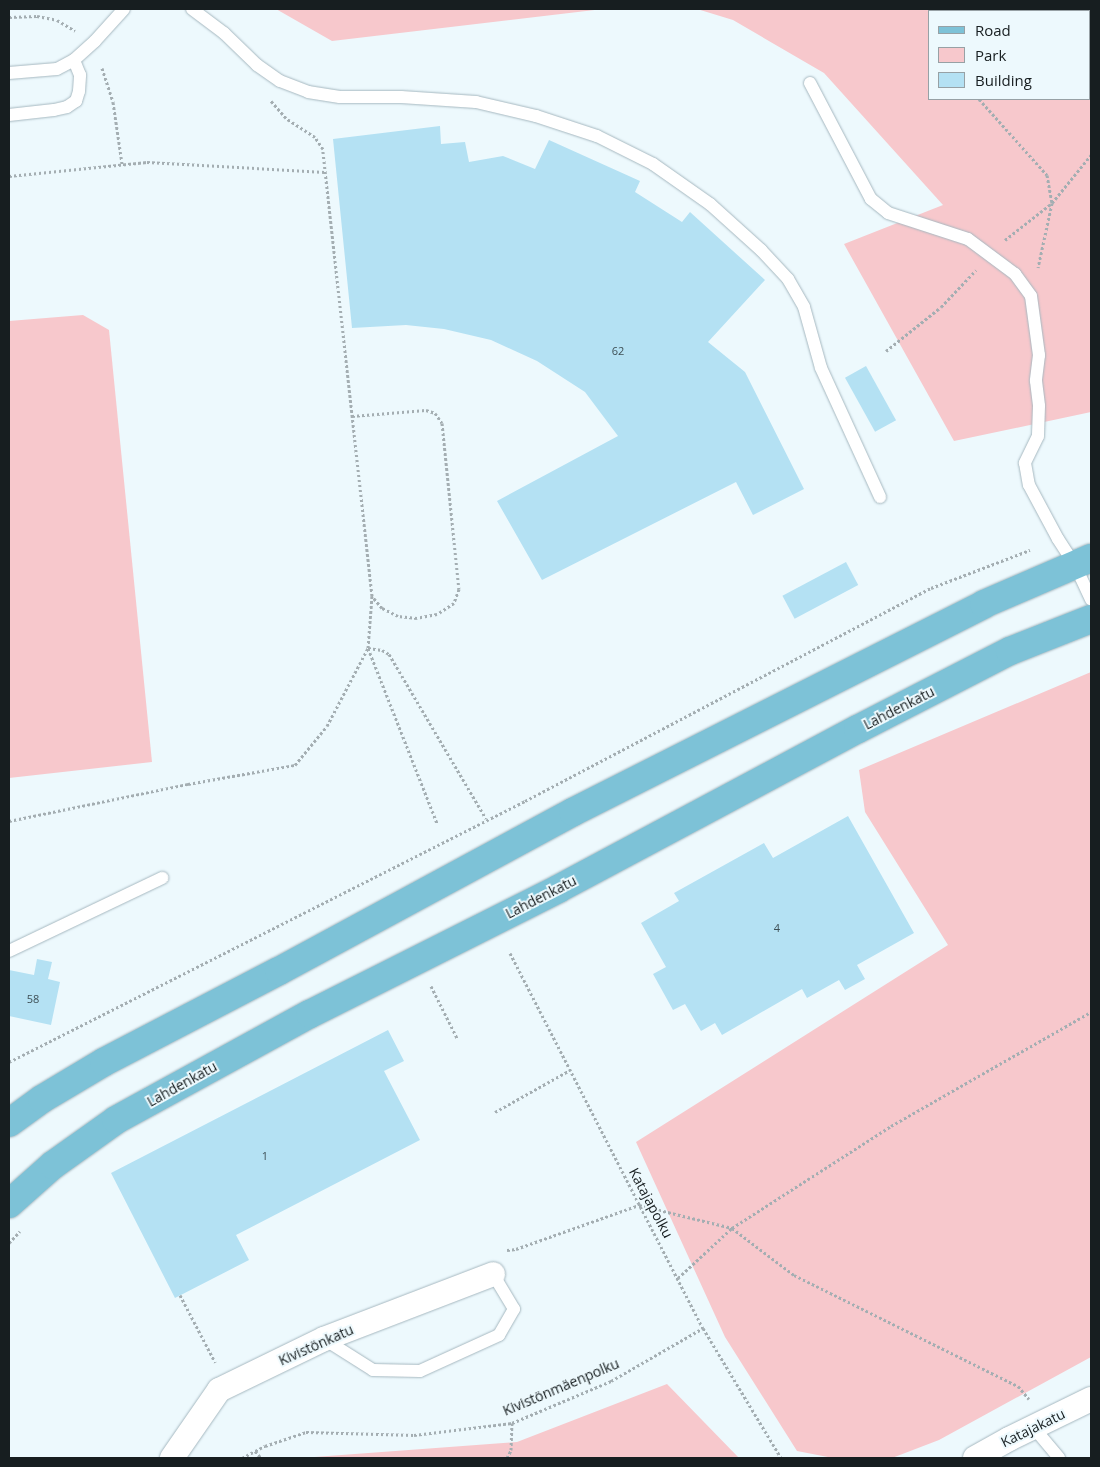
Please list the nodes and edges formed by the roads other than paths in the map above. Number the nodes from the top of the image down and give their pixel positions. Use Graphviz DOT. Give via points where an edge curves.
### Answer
graph roads {
  1 [pos="124,9"];
  2 [pos="192,9"];
  3 [pos="74,60"];
  4 [pos="9,73"];
  5 [pos="810,83"];
  6 [pos="9,115"];
  7 [pos="880,497"];
  8 [pos="1083,561"];
  9 [pos="1091,599"];
  10 [pos="1091,619"];
  11 [pos="162,878"];
  12 [pos="9,951"];
  13 [pos="9,1123"];
  14 [pos="9,1204"];
  15 [pos="493,1274"];
  16 [pos="324,1339"];
  17 [pos="1091,1399"];
  18 [pos="1041,1425"];
  19 [pos="172,1458"];
  20 [pos="975,1458"];
  21 [pos="1059,1458"];
  1 -- 3 [label="lane"];
  2 -- 7 [label="lane" via="224,33 257,65 280,81 308,92 340,97 476,102 536,116 597,136 653,164 710,204 788,279 804,307 821,368"];
  3 -- 4 [label="lane" via="57,68"];
  3 -- 6 [label="lane" via="80,75 76,101 67,108"];
  5 -- 8 [label="lane" via="871,199 888,213 968,239 1015,274 1031,296 1039,355 1036,381 1039,406 1038,436 1025,463 1029,485 1058,540"];
  8 -- 9 [label="lane"];
  8 -- 13 [label="main road" via="984,604 573,812 104,1062"];
  10 -- 14 [label="main road, Lahdenkatu" via="1010,651 558,889 310,1014 116,1120 53,1165"];
  11 -- 12 [label="lane"];
  15 -- 16 [label="street, Kivistönkatu"];
  15 -- 16 [label="lane" via="514,1309 499,1335 420,1371 373,1370"];
  16 -- 19 [label="street, Kivistönkatu" via="220,1390"];
  17 -- 18 [label="street, Katajakatu"];
  18 -- 20 [label="street, Katajakatu"];
  18 -- 21 [label="lane"];
}
